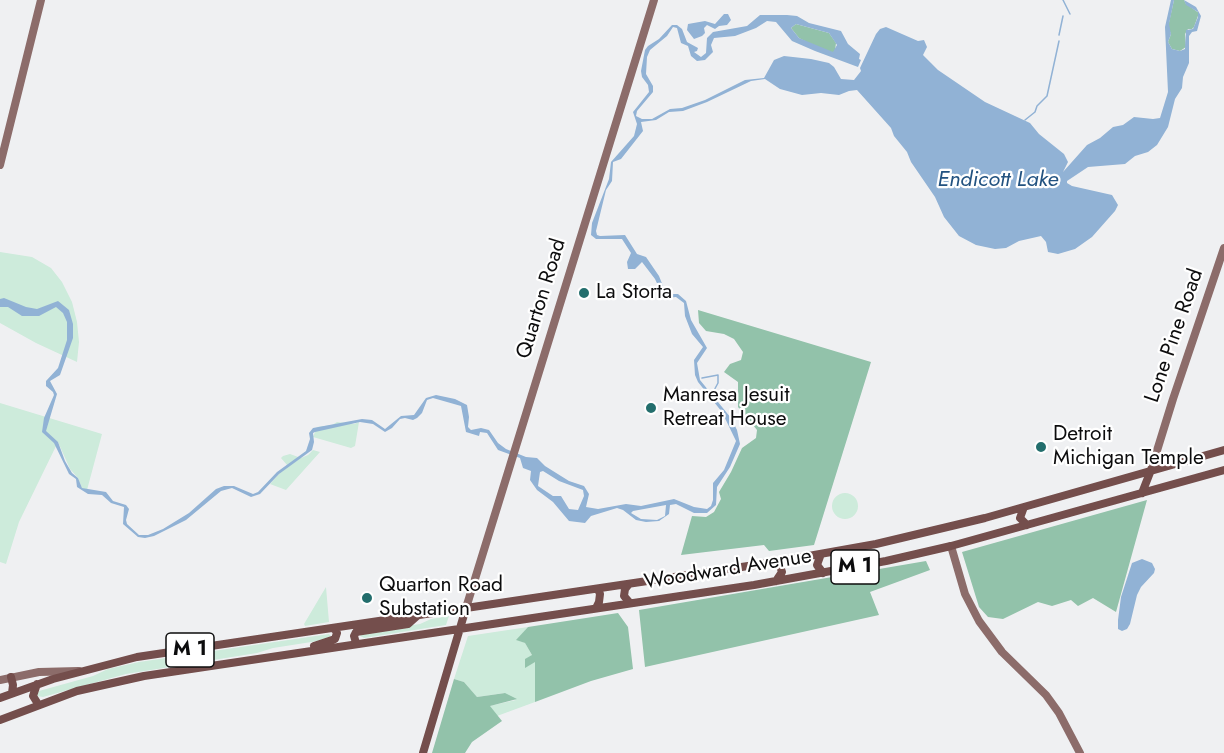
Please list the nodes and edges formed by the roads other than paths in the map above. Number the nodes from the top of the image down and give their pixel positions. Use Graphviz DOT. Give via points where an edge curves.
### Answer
graph roads {
  1 [pos="41,0"];
  2 [pos="654,0"];
  3 [pos="0,165"];
  4 [pos="1224,248"];
  5 [pos="1224,450"];
  6 [pos="1224,470"];
  7 [pos="1152,471"];
  8 [pos="1142,493"];
  9 [pos="1024,507"];
  10 [pos="985,518"];
  11 [pos="1027,525"];
  12 [pos="988,536"];
  13 [pos="951,546"];
  14 [pos="821,554"];
  15 [pos="775,562"];
  16 [pos="823,573"];
  17 [pos="776,581"];
  18 [pos="629,584"];
  19 [pos="597,589"];
  20 [pos="630,603"];
  21 [pos="466,608"];
  22 [pos="596,608"];
  23 [pos="417,616"];
  24 [pos="334,628"];
  25 [pos="460,629"];
  26 [pos="356,643"];
  27 [pos="299,652"];
  28 [pos="83,670"];
  29 [pos="11,677"];
  30 [pos="0,680"];
  31 [pos="37,684"];
  32 [pos="12,693"];
  33 [pos="0,698"];
  34 [pos="39,704"];
  35 [pos="0,720"];
  36 [pos="423,753"];
  37 [pos="1080,753"];
  1 -- 3 [label="street"];
  2 -- 21 [label="street, Quarton Road"];
  4 -- 7 [label="street, Lone Pine Road"];
  5 -- 7 [label="main road, Woodward Avenue / M 1"];
  6 -- 8 [label="main road, Woodward Avenue / M 1"];
  7 -- 8 [label="main road"];
  7 -- 9 [label="main road, Woodward Avenue / M 1"];
  8 -- 11 [label="main road, Woodward Avenue / M 1"];
  9 -- 10 [label="main road, Woodward Avenue / M 1"];
  9 -- 11 [label="main road" via="1020,518"];
  10 -- 12 [label="main road" via="991,528"];
  10 -- 14 [label="main road, Woodward Avenue / M 1"];
  11 -- 12 [label="main road, Woodward Avenue / M 1"];
  12 -- 13 [label="main road, Woodward Avenue / M 1"];
  13 -- 16 [label="main road, Woodward Avenue / M 1"];
  13 -- 37 [label="street" via="965,594 979,621 1046,695"];
  14 -- 15 [label="main road, Woodward Avenue / M 1"];
  14 -- 16 [label="main road" via="817,565"];
  15 -- 17 [label="main road" via="782,572"];
  15 -- 18 [label="main road, Woodward Avenue / M 1"];
  16 -- 17 [label="main road, Woodward Avenue / M 1"];
  17 -- 20 [label="main road, Woodward Avenue / M 1"];
  18 -- 19 [label="main road, M 1"];
  18 -- 20 [label="main road" via="624,596"];
  19 -- 21 [label="main road, M 1"];
  19 -- 22 [label="main road" via="600,594"];
  20 -- 22 [label="main road, Woodward Avenue / M 1"];
  21 -- 23 [label="main road, M 1"];
  21 -- 25 [label="main road"];
  22 -- 25 [label="main road, Woodward Avenue / M 1"];
  23 -- 24 [label="main road, M 1"];
  23 -- 26 [label="main road" via="408,624 356,632"];
  24 -- 27 [label="main road" via="336,639"];
  24 -- 28 [label="main road, M 1" via="137,657"];
  25 -- 26 [label="main road, Woodward Avenue / M 1"];
  25 -- 36 [label="main road"];
  26 -- 27 [label="main road, Woodward Avenue / M 1"];
  27 -- 34 [label="main road, M 1" via="112,682"];
  28 -- 29 [label="street"];
  28 -- 31 [label="main road, M 1"];
  29 -- 30 [label="street"];
  29 -- 32 [label="main road"];
  31 -- 32 [label="main road, M 1"];
  31 -- 34 [label="main road" via="33,696"];
  32 -- 33 [label="main road, M 1"];
  34 -- 35 [label="main road, M 1"];
}
